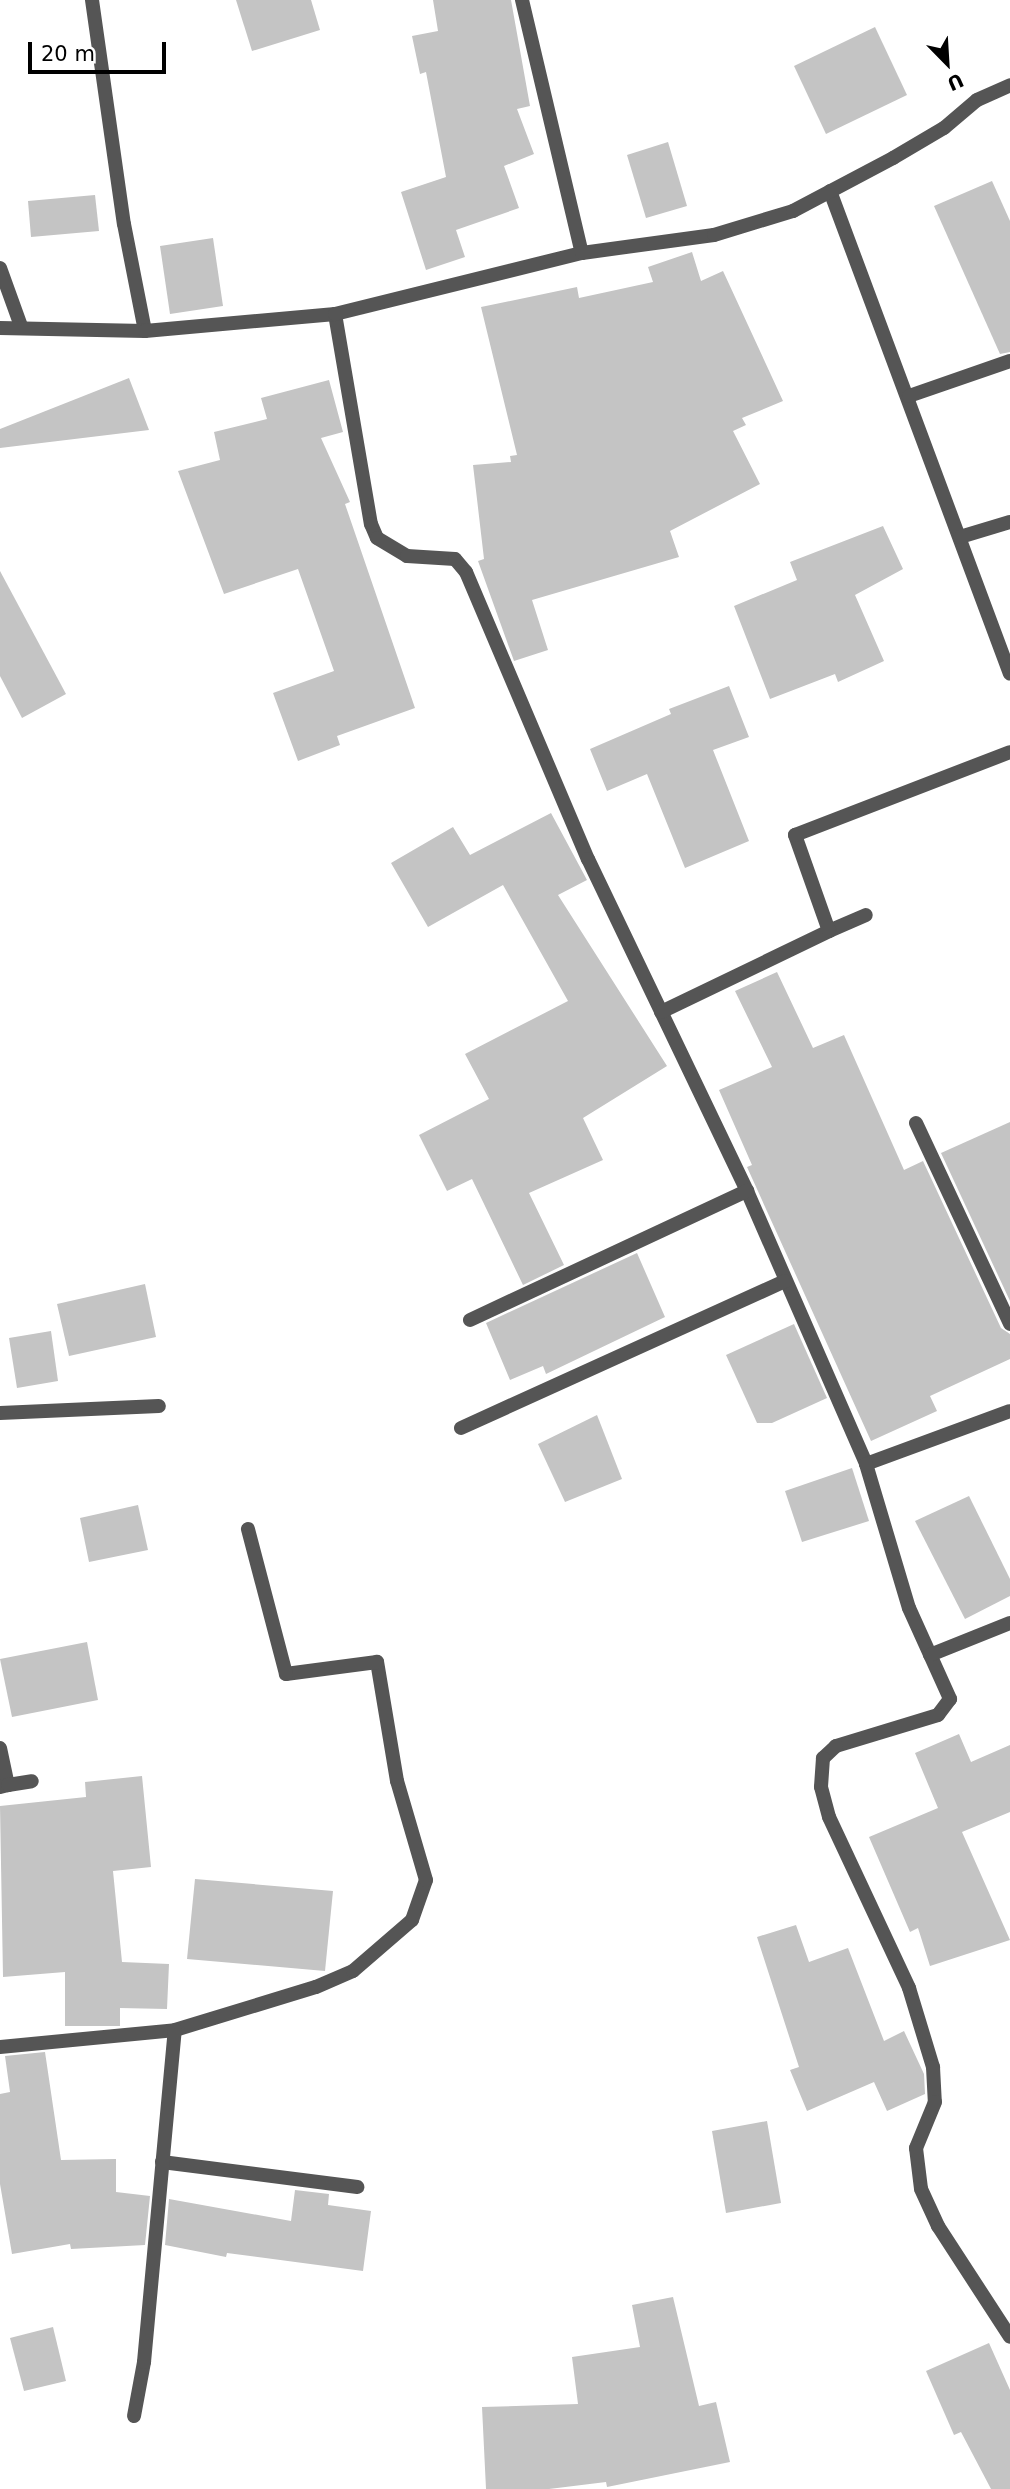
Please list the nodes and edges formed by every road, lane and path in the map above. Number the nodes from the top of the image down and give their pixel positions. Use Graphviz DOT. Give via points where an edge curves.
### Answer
graph roads {
  1 [pos="92,0"];
  2 [pos="522,0"];
  3 [pos="1010,85"];
  4 [pos="830,191"];
  5 [pos="582,253"];
  6 [pos="0,268"];
  7 [pos="335,314"];
  8 [pos="21,326"];
  9 [pos="0,328"];
  10 [pos="145,331"];
  11 [pos="1010,361"];
  12 [pos="909,396"];
  13 [pos="1010,522"];
  14 [pos="960,537"];
  15 [pos="1010,674"];
  16 [pos="1010,752"];
  17 [pos="866,915"];
  18 [pos="829,931"];
  19 [pos="660,1012"];
  20 [pos="916,1123"];
  21 [pos="747,1191"];
  22 [pos="785,1281"];
  23 [pos="470,1320"];
  24 [pos="1010,1324"];
  25 [pos="159,1406"];
  26 [pos="1010,1411"];
  27 [pos="0,1413"];
  28 [pos="460,1428"];
  29 [pos="866,1464"];
  30 [pos="248,1529"];
  31 [pos="1010,1623"];
  32 [pos="930,1655"];
  33 [pos="0,1748"];
  34 [pos="32,1781"];
  35 [pos="4,1786"];
  36 [pos="176,2029"];
  37 [pos="0,2047"];
  38 [pos="162,2162"];
  39 [pos="357,2187"];
  40 [pos="1010,2337"];
  41 [pos="134,2416"];
  1 -- 10 [label="street" via="119,197"];
  2 -- 5 [label="street"];
  3 -- 4 [label="street" via="977,100 944,128"];
  4 -- 5 [label="street" via="793,211 714,234"];
  4 -- 12 [label="street"];
  5 -- 7 [label="street"];
  6 -- 8 [label="street"];
  7 -- 10 [label="street"];
  7 -- 19 [label="street" via="377,538 407,556 455,559 466,572 587,859"];
  8 -- 9 [label="street"];
  8 -- 10 [label="street"];
  11 -- 12 [label="street"];
  12 -- 14 [label="street"];
  13 -- 14 [label="street"];
  14 -- 15 [label="street"];
  16 -- 18 [label="street" via="795,835"];
  17 -- 18 [label="street"];
  18 -- 19 [label="street"];
  19 -- 21 [label="street"];
  20 -- 24 [label="street"];
  21 -- 22 [label="street"];
  21 -- 23 [label="street"];
  22 -- 28 [label="street"];
  22 -- 29 [label="street"];
  25 -- 27 [label="street"];
  26 -- 29 [label="street"];
  29 -- 32 [label="street" via="909,1608"];
  30 -- 36 [label="street" via="286,1674 377,1662 397,1781 426,1880 412,1920 353,1971 316,1987"];
  31 -- 32 [label="street"];
  32 -- 40 [label="street" via="950,1699 947,1708 938,1715 836,1746 823,1758 821,1787 909,1988 933,2067 935,2102 916,2148 921,2189 938,2226"];
  33 -- 35 [label="street"];
  34 -- 35 [label="street"];
  36 -- 37 [label="street"];
  36 -- 38 [label="street"];
  38 -- 39 [label="street"];
  38 -- 41 [label="street" via="144,2362"];
}
